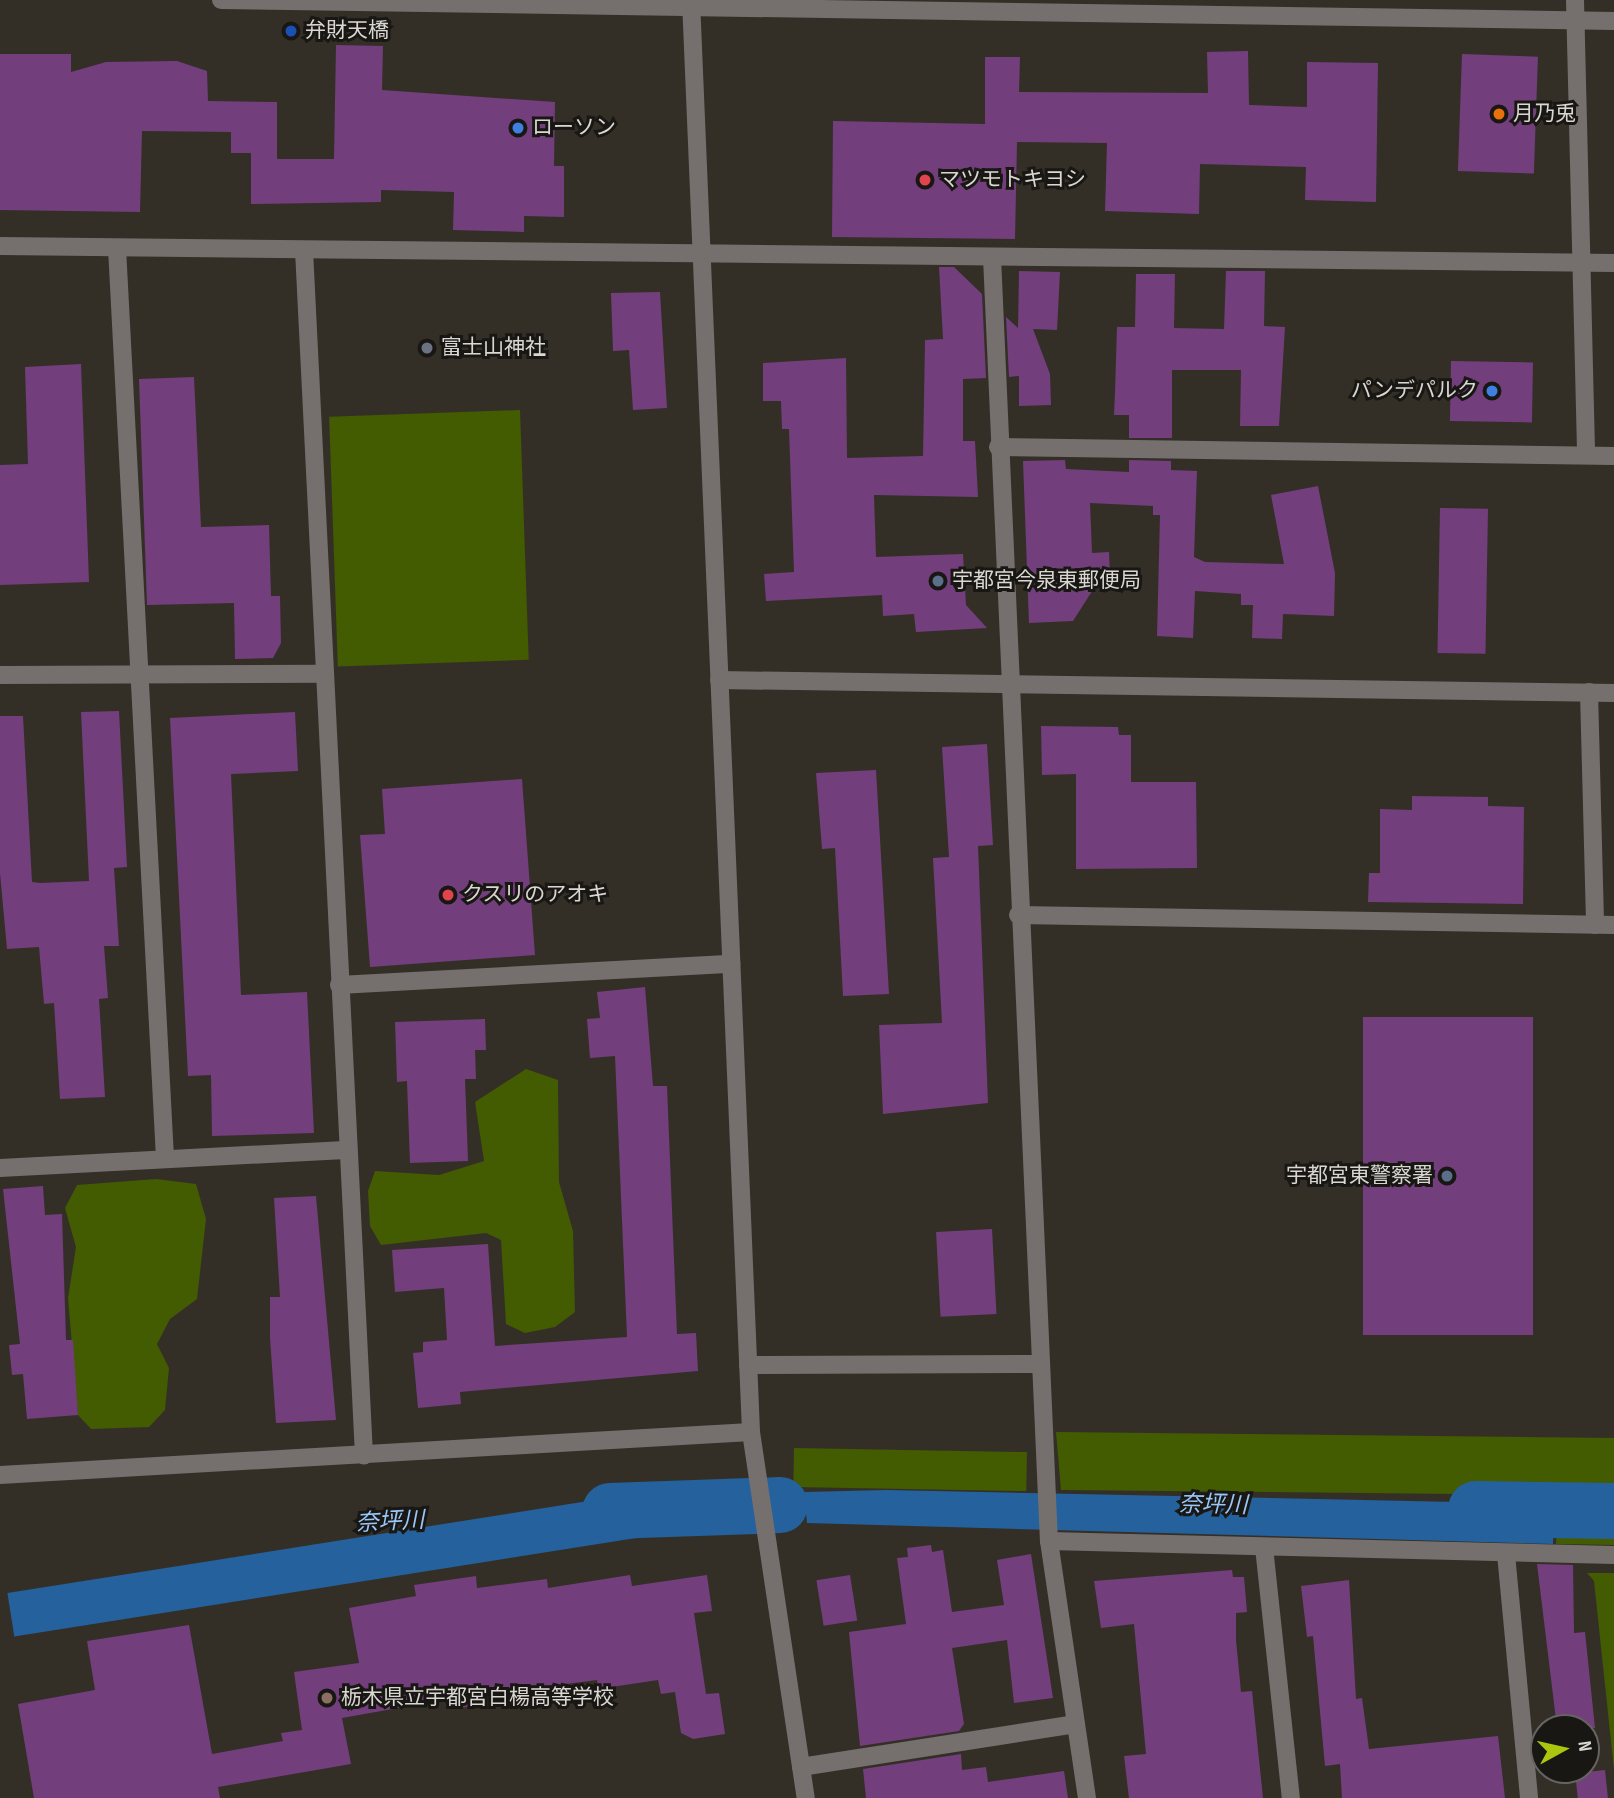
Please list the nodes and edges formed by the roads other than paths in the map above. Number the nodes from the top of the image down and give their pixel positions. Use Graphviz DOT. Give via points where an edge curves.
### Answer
graph roads {
  1 [pos="221,0"];
  2 [pos="1575,0"];
  3 [pos="691,3"];
  4 [pos="1576,21"];
  5 [pos="1614,21"];
  6 [pos="0,246"];
  7 [pos="117,248"];
  8 [pos="304,250"];
  9 [pos="702,253"];
  10 [pos="992,257"];
  11 [pos="1583,263"];
  12 [pos="1614,263"];
  13 [pos="999,447"];
  14 [pos="1586,455"];
  15 [pos="1614,456"];
  16 [pos="139,674"];
  17 [pos="325,674"];
  18 [pos="0,675"];
  19 [pos="719,680"];
  20 [pos="1011,684"];
  21 [pos="1589,692"];
  22 [pos="1614,693"];
  23 [pos="1018,915"];
  24 [pos="1595,925"];
  25 [pos="1614,925"];
  26 [pos="731,964"];
  27 [pos="339,985"];
  28 [pos="346,1150"];
  29 [pos="165,1159"];
  30 [pos="0,1168"];
  31 [pos="1040,1364"];
  32 [pos="748,1365"];
  33 [pos="751,1432"];
  34 [pos="364,1456"];
  35 [pos="0,1475"];
  36 [pos="1049,1541"];
  37 [pos="1264,1547"];
  38 [pos="1506,1554"];
  39 [pos="1614,1555"];
  40 [pos="1076,1724"];
  41 [pos="802,1767"];
  42 [pos="806,1798"];
  43 [pos="1087,1798"];
  44 [pos="1292,1798"];
  45 [pos="1529,1798"];
  1 -- 3 [label="street"];
  2 -- 4 [label="street"];
  3 -- 4 [label="street"];
  3 -- 9 [label="street"];
  4 -- 5 [label="street"];
  4 -- 11 [label="street"];
  6 -- 7 [label="street"];
  7 -- 8 [label="street"];
  7 -- 16 [label="street"];
  8 -- 9 [label="street"];
  8 -- 17 [label="street"];
  9 -- 10 [label="street"];
  9 -- 19 [label="street"];
  10 -- 11 [label="street"];
  10 -- 13 [label="street"];
  11 -- 12 [label="street"];
  11 -- 14 [label="street"];
  13 -- 14 [label="street"];
  13 -- 20 [label="street"];
  14 -- 15 [label="street"];
  16 -- 17 [label="street"];
  16 -- 18 [label="street"];
  16 -- 29 [label="street"];
  17 -- 27 [label="street"];
  19 -- 20 [label="street"];
  19 -- 26 [label="street"];
  20 -- 21 [label="street"];
  20 -- 23 [label="street"];
  21 -- 22 [label="street"];
  21 -- 24 [label="street"];
  23 -- 24 [label="street"];
  23 -- 31 [label="street"];
  24 -- 25 [label="street"];
  26 -- 27 [label="street"];
  26 -- 32 [label="street"];
  27 -- 28 [label="street"];
  28 -- 29 [label="street"];
  28 -- 34 [label="street"];
  29 -- 30 [label="street"];
  31 -- 32 [label="street"];
  31 -- 36 [label="street"];
  32 -- 33 [label="street"];
  33 -- 34 [label="street"];
  33 -- 41 [label="street"];
  34 -- 35 [label="street"];
  36 -- 37 [label="street"];
  36 -- 40 [label="street"];
  37 -- 38 [label="street"];
  37 -- 44 [label="street"];
  38 -- 39 [label="street"];
  38 -- 45 [label="street"];
  40 -- 41 [label="street"];
  40 -- 43 [label="street"];
  41 -- 42 [label="street"];
}
